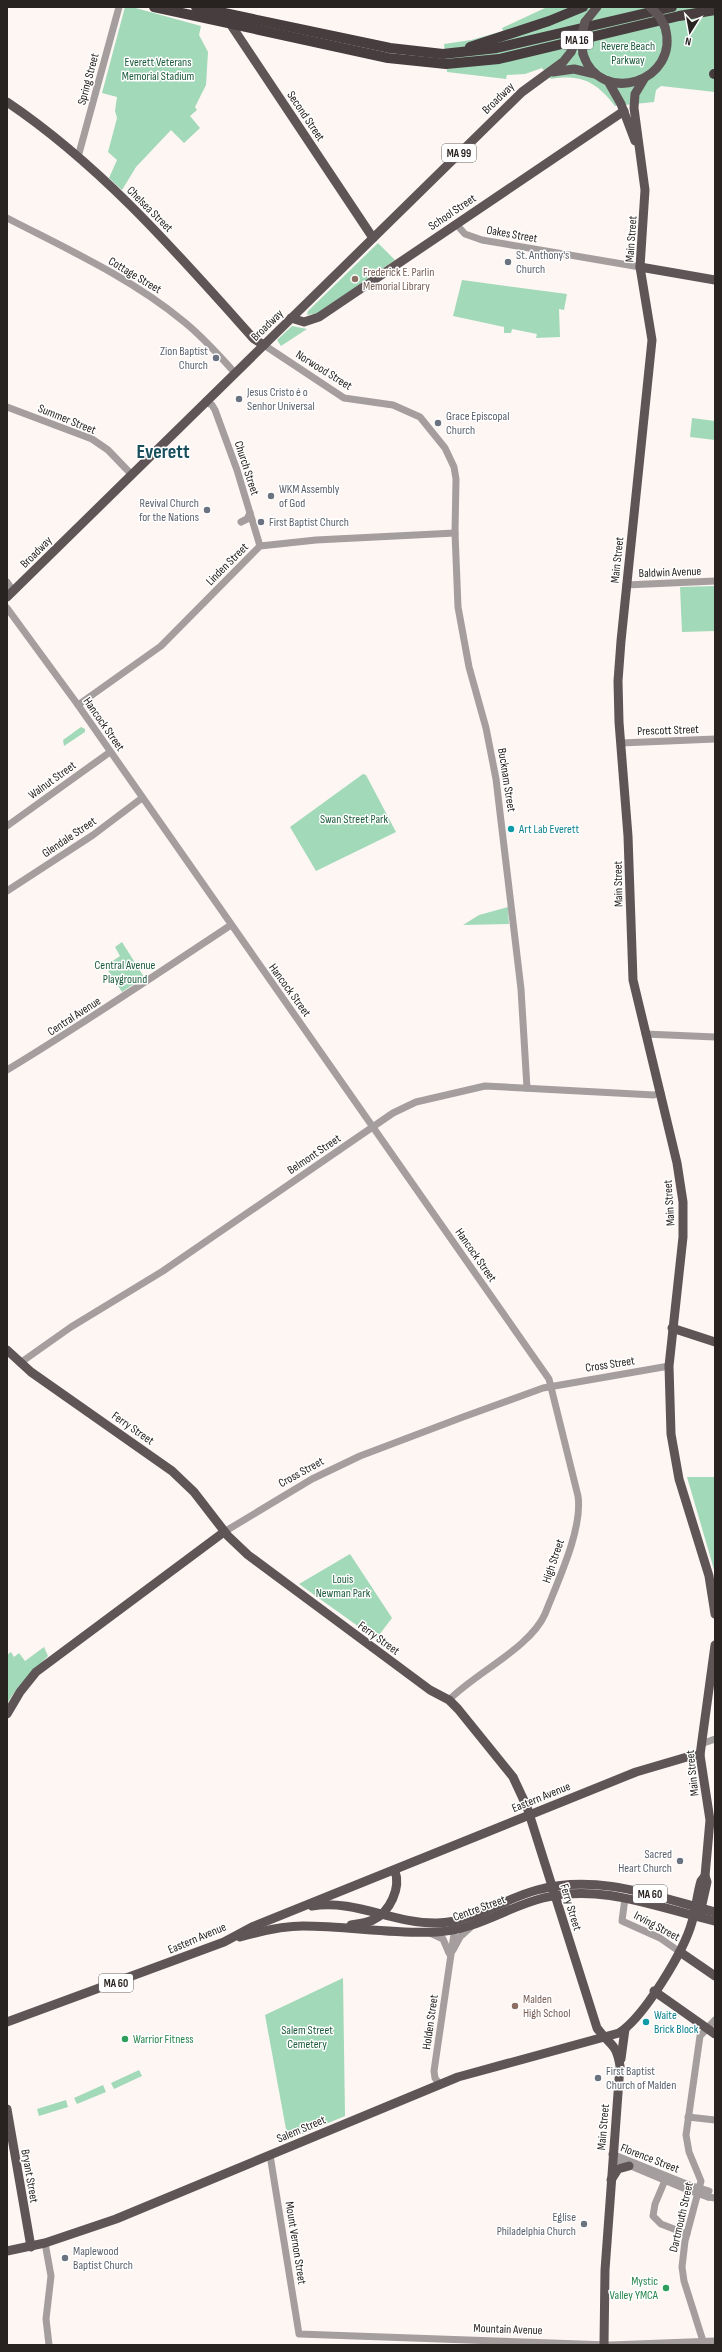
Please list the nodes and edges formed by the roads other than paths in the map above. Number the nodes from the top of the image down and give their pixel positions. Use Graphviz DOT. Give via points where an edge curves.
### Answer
graph roads {
  1 [pos="119,7"];
  2 [pos="154,7"];
  3 [pos="196,7"];
  4 [pos="583,7"];
  5 [pos="597,7"];
  6 [pos="650,7"];
  7 [pos="660,7"];
  8 [pos="672,7"];
  9 [pos="221,10"];
  10 [pos="715,10"];
  11 [pos="585,22"];
  12 [pos="230,24"];
  13 [pos="664,27"];
  14 [pos="408,52"];
  15 [pos="547,73"];
  16 [pos="605,79"];
  17 [pos="644,79"];
  18 [pos="7,102"];
  19 [pos="624,111"];
  20 [pos="638,146"];
  21 [pos="78,157"];
  22 [pos="10,220"];
  23 [pos="456,224"];
  24 [pos="373,238"];
  25 [pos="640,267"];
  26 [pos="715,280"];
  27 [pos="291,318"];
  28 [pos="264,345"];
  29 [pos="235,373"];
  30 [pos="206,402"];
  31 [pos="7,407"];
  32 [pos="132,475"];
  33 [pos="456,479"];
  34 [pos="250,513"];
  35 [pos="241,522"];
  36 [pos="455,532"];
  37 [pos="260,546"];
  38 [pos="7,582"];
  39 [pos="715,582"];
  40 [pos="626,585"];
  41 [pos="10,594"];
  42 [pos="7,608"];
  43 [pos="78,705"];
  44 [pos="715,740"];
  45 [pos="621,743"];
  46 [pos="110,752"];
  47 [pos="142,798"];
  48 [pos="7,826"];
  49 [pos="7,891"];
  50 [pos="231,925"];
  51 [pos="645,1034"];
  52 [pos="715,1037"];
  53 [pos="7,1070"];
  54 [pos="527,1088"];
  55 [pos="661,1093"];
  56 [pos="373,1128"];
  57 [pos="672,1328"];
  58 [pos="715,1342"];
  59 [pos="7,1350"];
  60 [pos="20,1363"];
  61 [pos="669,1366"];
  62 [pos="551,1386"];
  63 [pos="224,1532"];
  64 [pos="715,1614"];
  65 [pos="715,1645"];
  66 [pos="449,1700"];
  67 [pos="7,1714"];
  68 [pos="715,1739"];
  69 [pos="701,1744"];
  70 [pos="700,1755"];
  71 [pos="524,1797"];
  72 [pos="552,1806"];
  73 [pos="530,1815"];
  74 [pos="712,1819"];
  75 [pos="395,1871"];
  76 [pos="553,1891"];
  77 [pos="394,1897"];
  78 [pos="626,1898"];
  79 [pos="300,1908"];
  80 [pos="715,1912"];
  81 [pos="381,1914"];
  82 [pos="696,1914"];
  83 [pos="464,1919"];
  84 [pos="408,1921"];
  85 [pos="715,1921"];
  86 [pos="474,1925"];
  87 [pos="302,1926"];
  88 [pos="338,1927"];
  89 [pos="454,1930"];
  90 [pos="426,1932"];
  91 [pos="224,1942"];
  92 [pos="680,1952"];
  93 [pos="449,1961"];
  94 [pos="715,1976"];
  95 [pos="654,1991"];
  96 [pos="715,2020"];
  97 [pos="7,2022"];
  98 [pos="625,2029"];
  99 [pos="707,2029"];
  100 [pos="715,2034"];
  101 [pos="607,2038"];
  102 [pos="620,2066"];
  103 [pos="440,2085"];
  104 [pos="7,2110"];
  105 [pos="688,2117"];
  106 [pos="715,2120"];
  107 [pos="612,2154"];
  108 [pos="270,2155"];
  109 [pos="630,2166"];
  110 [pos="666,2179"];
  111 [pos="610,2183"];
  112 [pos="712,2195"];
  113 [pos="687,2234"];
  114 [pos="45,2243"];
  115 [pos="31,2247"];
  116 [pos="7,2251"];
  117 [pos="300,2334"];
  118 [pos="703,2341"];
  119 [pos="715,2341"];
  120 [pos="49,2345"];
  121 [pos="604,2345"];
  1 -- 21 [label="street, Spring Street"];
  2 -- 12 [label="highway, MA 16"];
  3 -- 9 [label="highway, MA 16"];
  4 -- 14 [label="highway" via="483,44"];
  5 -- 11 [label="main road, MA 99"];
  6 -- 13 [label="main road, bridge" via="659,16"];
  7 -- 13 [label="main road, bridge"];
  8 -- 14 [label="highway, MA 16" via="480,52"];
  9 -- 12 [label="main road, Second Street"];
  9 -- 14 [label="highway, MA 16"];
  10 -- 12 [label="highway, MA 16" via="665,19 499,59 463,64 402,60"];
  11 -- 15 [label="main road, Broadway / MA 99, bridge" via="571,52 563,62"];
  11 -- 16 [label="main road, Main Street, bridge" via="581,36 583,54 589,66"];
  12 -- 24 [label="main road, Second Street"];
  13 -- 17 [label="main road" via="667,42 664,57 655,70"];
  15 -- 16 [label="main road, Broadway / MA 99" via="576,69 589,71"];
  15 -- 24 [label="main road, Broadway / MA 99" via="522,92"];
  16 -- 17 [label="main road, MA 99" via="628,83"];
  16 -- 19 [label="main road, Main Street"];
  17 -- 20 [label="main road, Main Street" via="636,92 634,104"];
  18 -- 21 [label="main road, Chelsea Street" via="29,116"];
  19 -- 20 [label="main road, Main Street"];
  19 -- 23 [label="main road, School Street"];
  20 -- 25 [label="main road, Main Street" via="645,196"];
  21 -- 28 [label="main road, Chelsea Street" via="138,213 254,339"];
  22 -- 29 [label="street, Cottage Street" via="151,297 184,322"];
  23 -- 25 [label="street, Oakes Street" via="465,234 482,240"];
  23 -- 27 [label="main road, School Street" via="311,321 297,321"];
  24 -- 27 [label="main road, Broadway / MA 99"];
  25 -- 26 [label="main road"];
  25 -- 40 [label="main road, Main Street" via="651,329 651,354"];
  27 -- 28 [label="main road, Broadway / MA 99"];
  28 -- 29 [label="main road, Broadway / MA 99"];
  28 -- 33 [label="street, Norwood Street" via="344,398 386,404 420,417 445,448 454,467"];
  29 -- 30 [label="main road, Broadway / MA 99"];
  30 -- 32 [label="main road, Broadway / MA 99"];
  30 -- 34 [label="street, Church Street" via="216,410"];
  31 -- 32 [label="street, Summer Street" via="92,439 108,450"];
  32 -- 41 [label="main road, Broadway / MA 99"];
  33 -- 36 [label="street, Bucknam Street"];
  34 -- 35 [label="street" via="247,519"];
  34 -- 37 [label="street, Church Street"];
  36 -- 37 [label="street, Linden Street"];
  36 -- 54 [label="street, Bucknam Street" via="458,607 469,667 486,728 496,778 521,989"];
  37 -- 43 [label="street, Linden Street" via="161,646"];
  38 -- 41 [label="street"];
  39 -- 40 [label="street, Baldwin Avenue"];
  40 -- 45 [label="main road, Main Street" via="618,681"];
  42 -- 43 [label="street, Hancock Street"];
  43 -- 46 [label="street, Hancock Street"];
  44 -- 45 [label="street, Prescott Street"];
  45 -- 51 [label="main road, Main Street" via="628,836 632,971"];
  46 -- 47 [label="street, Hancock Street"];
  46 -- 48 [label="street, Walnut Street"];
  47 -- 49 [label="street, Glendale Street" via="93,835"];
  47 -- 50 [label="street, Hancock Street"];
  50 -- 53 [label="street, Central Avenue" via="91,1019"];
  50 -- 56 [label="street, Hancock Street"];
  51 -- 52 [label="street"];
  51 -- 55 [label="main road, Main Street"];
  54 -- 55 [label="street, Belmont Street" via="653,1096"];
  54 -- 56 [label="street, Belmont Street" via="485,1086 464,1090 411,1104"];
  55 -- 57 [label="main road, Main Street" via="683,1202 683,1237"];
  56 -- 60 [label="street, Belmont Street" via="163,1271 71,1327"];
  56 -- 62 [label="street, Hancock Street" via="537,1359"];
  57 -- 58 [label="main road"];
  57 -- 61 [label="main road, Main Street"];
  59 -- 60 [label="main road, Ferry Street"];
  60 -- 63 [label="main road, Ferry Street" via="172,1471 194,1492"];
  61 -- 62 [label="street, Cross Street"];
  61 -- 64 [label="main road, Main Street" via="670,1413 675,1456 681,1488 709,1576"];
  62 -- 63 [label="street, Cross Street" via="360,1456 312,1479"];
  62 -- 66 [label="street, High Street" via="578,1491 579,1511 574,1535 539,1625 526,1639"];
  63 -- 66 [label="main road, Ferry Street" via="274,1576 430,1690"];
  63 -- 67 [label="main road, Cross Street" via="36,1672"];
  65 -- 69 [label="main road, Main Street"];
  66 -- 71 [label="main road, Ferry Street" via="509,1772"];
  68 -- 69 [label="street"];
  69 -- 70 [label="main road, Main Street"];
  70 -- 72 [label="main road, Eastern Avenue" via="636,1772"];
  70 -- 74 [label="main road, Main Street"];
  71 -- 72 [label="main road" via="536,1804"];
  71 -- 73 [label="main road, Ferry Street"];
  72 -- 73 [label="main road, Eastern Avenue"];
  73 -- 75 [label="main road, Eastern Avenue"];
  73 -- 76 [label="main road, Ferry Street"];
  74 -- 82 [label="main road, Main Street" via="705,1876 701,1881"];
  75 -- 77 [label="main road" via="397,1885"];
  75 -- 79 [label="main road, Eastern Avenue"];
  76 -- 78 [label="main road, Centre Street / MA 60"];
  76 -- 82 [label="main road, Centre Street / MA 60" via="583,1884 615,1886"];
  76 -- 83 [label="main road, Centre Street / MA 60" via="526,1893"];
  76 -- 86 [label="main road, Centre Street / MA 60"];
  76 -- 101 [label="main road, Ferry Street" via="597,2028"];
  77 -- 81 [label="main road"];
  77 -- 84 [label="main road" via="396,1911"];
  78 -- 82 [label="main road, Centre Street / MA 60"];
  78 -- 92 [label="street, Irving Street" via="622,1921 666,1942"];
  79 -- 81 [label="main road, Centre Street / MA 60" via="336,1904"];
  79 -- 87 [label="main road" via="292,1912 289,1920 292,1924"];
  79 -- 91 [label="main road, Eastern Avenue / MA 60" via="252,1927"];
  80 -- 82 [label="main road, Centre Street / MA 60"];
  81 -- 84 [label="main road, Centre Street / MA 60"];
  81 -- 88 [label="main road" via="366,1922"];
  82 -- 85 [label="main road, Centre Street / MA 60"];
  82 -- 92 [label="main road, Main Street"];
  83 -- 84 [label="main road, Centre Street / MA 60" via="438,1923"];
  83 -- 89 [label="street"];
  86 -- 89 [label="main road, Centre Street / MA 60"];
  86 -- 93 [label="street, Holden Street" via="459,1938"];
  87 -- 88 [label="main road, Centre Street / MA 60"];
  87 -- 91 [label="main road, Centre Street / MA 60" via="266,1930"];
  88 -- 90 [label="main road, Centre Street / MA 60"];
  89 -- 90 [label="main road, Centre Street / MA 60"];
  89 -- 93 [label="street, Holden Street"];
  90 -- 93 [label="street" via="443,1939 448,1948"];
  91 -- 97 [label="main road, Eastern Avenue / MA 60"];
  92 -- 94 [label="main road"];
  92 -- 95 [label="main road, Main Street"];
  93 -- 103 [label="street, Holden Street" via="434,2071 434,2078"];
  95 -- 98 [label="main road, Main Street"];
  95 -- 99 [label="main road"];
  96 -- 99 [label="street, Dartmouth Street"];
  98 -- 101 [label="main road, Main Street"];
  98 -- 102 [label="main road"];
  99 -- 100 [label="main road"];
  99 -- 105 [label="street, Dartmouth Street" via="699,2038"];
  101 -- 102 [label="main road, Main Street" via="616,2048"];
  101 -- 103 [label="main road, Salem Street" via="476,2071"];
  102 -- 107 [label="main road, Main Street"];
  103 -- 108 [label="main road, Salem Street"];
  104 -- 115 [label="main road, Bryant Street"];
  105 -- 106 [label="street"];
  105 -- 113 [label="street, Dartmouth Street" via="688,2146 701,2182"];
  107 -- 109 [label="street, Florence Street"];
  107 -- 110 [label="street, Florence Street"];
  107 -- 111 [label="main road, Main Street"];
  108 -- 114 [label="main road, Salem Street" via="116,2219"];
  108 -- 117 [label="street, Mount Vernon Street"];
  109 -- 110 [label="street, Florence Street"];
  109 -- 111 [label="main road" via="614,2172"];
  110 -- 112 [label="street, Florence Street, bridge"];
  110 -- 113 [label="street" via="654,2209 654,2218 661,2224"];
  111 -- 121 [label="main road, Main Street"];
  113 -- 118 [label="street, Dartmouth Street" via="682,2256 684,2281"];
  114 -- 115 [label="main road, Salem Street"];
  114 -- 120 [label="street" via="51,2276 46,2319"];
  115 -- 116 [label="main road, Salem Street"];
  117 -- 121 [label="street, Mountain Avenue"];
  118 -- 119 [label="street, Mountain Avenue"];
  118 -- 121 [label="street, Mountain Avenue"];
}
